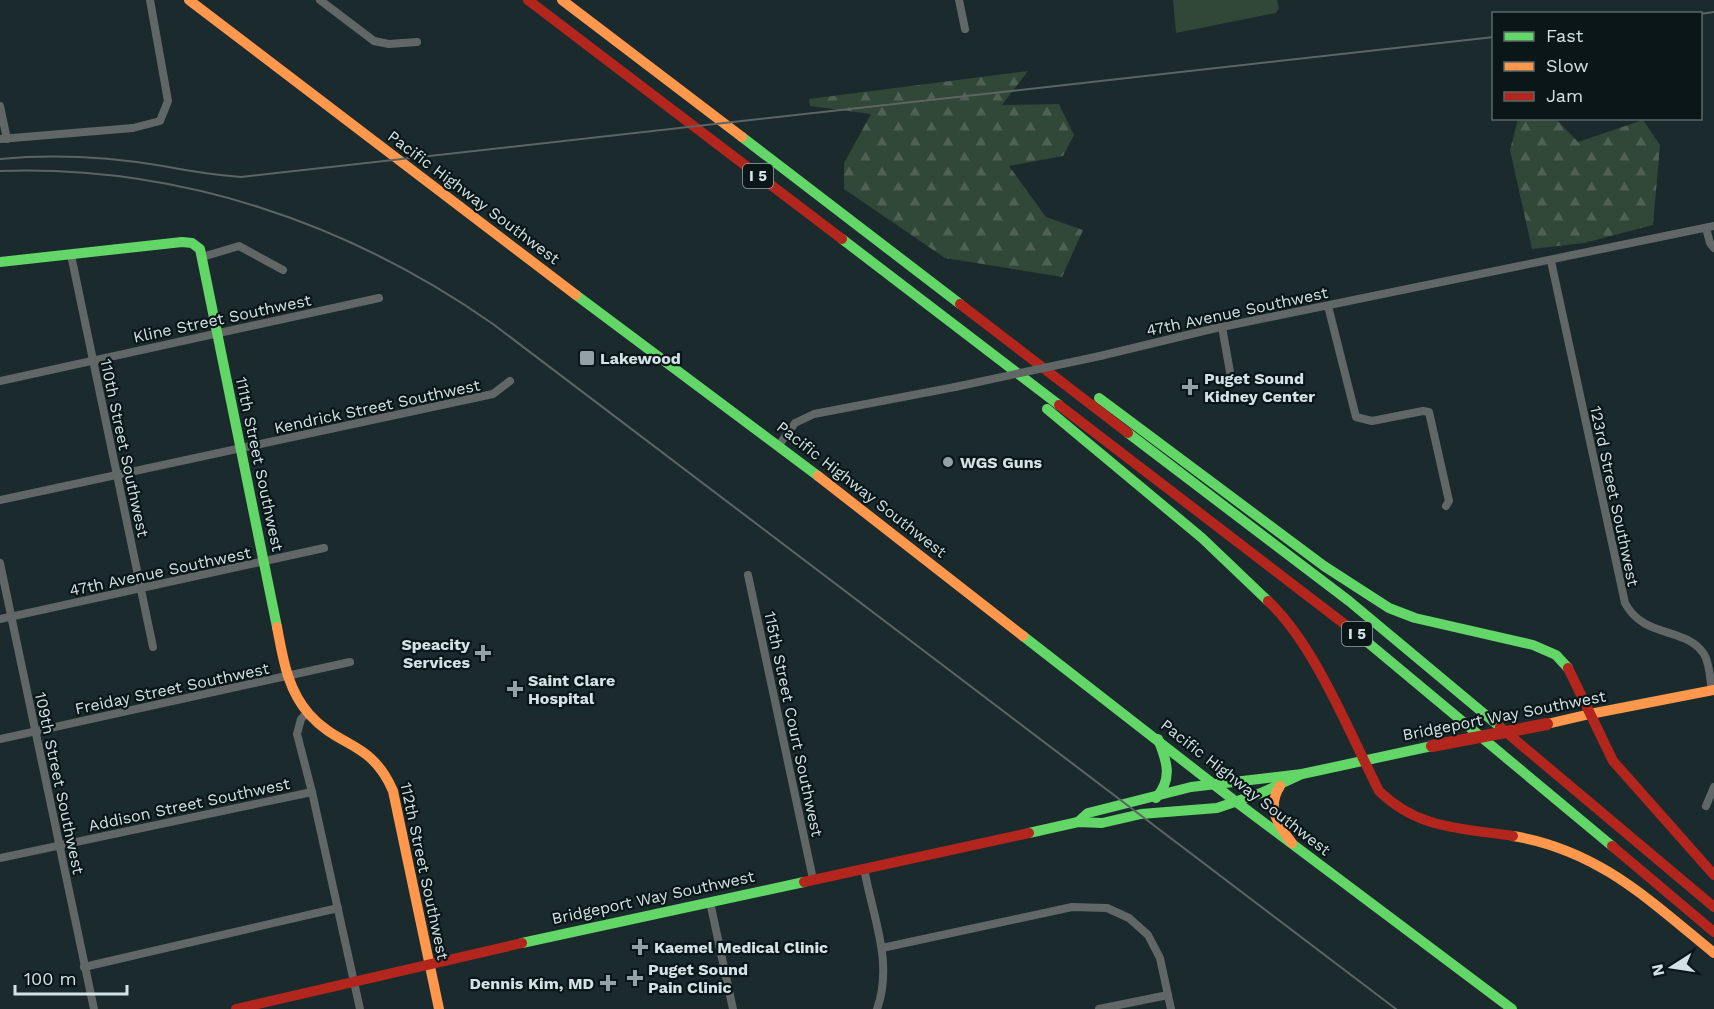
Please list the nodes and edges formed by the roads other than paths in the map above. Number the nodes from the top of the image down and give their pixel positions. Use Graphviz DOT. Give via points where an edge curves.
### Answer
graph roads {
  1 [pos="150,0"];
  2 [pos="189,0"];
  3 [pos="320,0"];
  4 [pos="528,0"];
  5 [pos="562,0"];
  6 [pos="959,0"];
  7 [pos="965,29"];
  8 [pos="417,42"];
  9 [pos="0,106"];
  10 [pos="3,139"];
  11 [pos="1710,227"];
  12 [pos="1714,248"];
  13 [pos="71,255"];
  14 [pos="202,257"];
  15 [pos="1551,261"];
  16 [pos="0,262"];
  17 [pos="283,270"];
  18 [pos="379,298"];
  19 [pos="1328,306"];
  20 [pos="1222,327"];
  21 [pos="216,333"];
  22 [pos="1011,343"];
  23 [pos="987,352"];
  24 [pos="93,361"];
  25 [pos="0,381"];
  26 [pos="510,381"];
  27 [pos="1232,383"];
  28 [pos="779,445"];
  29 [pos="240,450"];
  30 [pos="117,477"];
  31 [pos="0,500"];
  32 [pos="1446,506"];
  33 [pos="324,548"];
  34 [pos="0,563"];
  35 [pos="263,563"];
  36 [pos="748,575"];
  37 [pos="141,589"];
  38 [pos="12,617"];
  39 [pos="0,619"];
  40 [pos="153,646"];
  41 [pos="350,662"];
  42 [pos="287,676"];
  43 [pos="1713,691"];
  44 [pos="308,713"];
  45 [pos="1590,714"];
  46 [pos="36,731"];
  47 [pos="0,739"];
  48 [pos="1158,739"];
  49 [pos="1363,760"];
  50 [pos="1281,780"];
  51 [pos="1214,783"];
  52 [pos="1714,787"];
  53 [pos="312,792"];
  54 [pos="1156,798"];
  55 [pos="1235,801"];
  56 [pos="1706,806"];
  57 [pos="1078,822"];
  58 [pos="1292,843"];
  59 [pos="60,845"];
  60 [pos="0,858"];
  61 [pos="864,868"];
  62 [pos="1714,875"];
  63 [pos="813,879"];
  64 [pos="710,902"];
  65 [pos="1714,907"];
  66 [pos="338,908"];
  67 [pos="1714,932"];
  68 [pos="882,948"];
  69 [pos="1714,953"];
  70 [pos="429,964"];
  71 [pos="84,967"];
  72 [pos="353,981"];
  73 [pos="1167,995"];
  74 [pos="94,1009"];
  75 [pos="236,1009"];
  76 [pos="360,1009"];
  77 [pos="439,1009"];
  78 [pos="733,1009"];
  79 [pos="877,1009"];
  80 [pos="1099,1009"];
  81 [pos="1171,1009"];
  82 [pos="1512,1009"];
  1 -- 10 [label="street" via="168,100 165,115 158,122 140,127"];
  2 -- 28 [label="main road, Pacific Highway Southwest" via="487,229"];
  3 -- 8 [label="street" via="374,40 389,44"];
  4 -- 23 [label="main road, I 5"];
  5 -- 22 [label="main road, I 5"];
  6 -- 7 [label="street"];
  9 -- 10 [label="street"];
  11 -- 12 [label="street"];
  11 -- 15 [label="street, 47th Avenue Southwest"];
  13 -- 14 [label="main road" via="187,242 200,249"];
  13 -- 16 [label="main road"];
  13 -- 24 [label="street, 110th Street Southwest"];
  14 -- 17 [label="street" via="239,246"];
  14 -- 21 [label="main road, 111th Street Southwest"];
  15 -- 19 [label="street, 47th Avenue Southwest"];
  15 -- 43 [label="street, 123rd Street Southwest" via="1624,603 1639,622 1695,643 1706,656"];
  18 -- 21 [label="street, Kline Street Southwest"];
  19 -- 20 [label="street, 47th Avenue Southwest"];
  19 -- 32 [label="street" via="1352,409 1358,419 1372,421 1427,411 1449,501"];
  20 -- 27 [label="street"];
  20 -- 28 [label="street, 47th Avenue Southwest, bridge" via="800,418"];
  21 -- 24 [label="street, Kline Street Southwest"];
  21 -- 29 [label="main road, 111th Street Southwest"];
  22 -- 45 [label="main road" via="1092,393 1324,566 1389,608 1415,618 1533,645 1556,655 1568,668"];
  22 -- 65 [label="main road, I 5" via="1349,601"];
  23 -- 49 [label="main road" via="1023,389 1185,524 1281,614 1314,663"];
  23 -- 67 [label="main road, I 5" via="1332,613"];
  24 -- 25 [label="street, Kline Street Southwest"];
  24 -- 30 [label="street, 110th Street Southwest"];
  26 -- 29 [label="street, Kendrick Street Southwest" via="493,394"];
  28 -- 48 [label="main road, Pacific Highway Southwest"];
  29 -- 30 [label="street, Kendrick Street Southwest"];
  29 -- 35 [label="main road, 111th Street Southwest"];
  30 -- 31 [label="street, Kendrick Street Southwest"];
  30 -- 37 [label="street, 110th Street Southwest"];
  33 -- 35 [label="street, 47th Avenue Southwest"];
  34 -- 38 [label="street, 109th Street Southwest"];
  35 -- 37 [label="street, 47th Avenue Southwest"];
  35 -- 42 [label="main road, 111th Street Southwest"];
  36 -- 63 [label="street, 115th Street Court Southwest"];
  37 -- 38 [label="street, 47th Avenue Southwest"];
  37 -- 40 [label="street, 110th Street Southwest"];
  38 -- 39 [label="street, 47th Avenue Southwest"];
  38 -- 46 [label="street, 109th Street Southwest"];
  41 -- 42 [label="street, Freiday Street Southwest"];
  42 -- 44 [label="main road, 112th Street Southwest"];
  42 -- 46 [label="street, Freiday Street Southwest"];
  43 -- 45 [label="main road, Bridgeport Way Southwest"];
  44 -- 53 [label="street" via="301,719 297,734"];
  44 -- 70 [label="main road, 112th Street Southwest" via="323,728 373,757 384,770 393,791"];
  45 -- 49 [label="main road, Bridgeport Way Southwest, bridge"];
  45 -- 62 [label="main road" via="1613,761"];
  46 -- 47 [label="street, Freiday Street Southwest"];
  46 -- 59 [label="street, 109th Street Southwest"];
  48 -- 51 [label="main road, Pacific Highway Southwest"];
  48 -- 54 [label="main road" via="1169,773 1166,788"];
  49 -- 50 [label="main road, Bridgeport Way Southwest"];
  49 -- 69 [label="main road" via="1379,791 1412,818 1443,827 1539,841 1575,852 1638,894"];
  50 -- 51 [label="main road, Bridgeport Way Southwest"];
  50 -- 55 [label="main road, Bridgeport Way Southwest"];
  50 -- 58 [label="main road" via="1271,806"];
  51 -- 54 [label="main road, Bridgeport Way Southwest"];
  51 -- 55 [label="main road, Pacific Highway Southwest"];
  52 -- 56 [label="street"];
  53 -- 59 [label="street, Addison Street Southwest"];
  53 -- 66 [label="street"];
  54 -- 57 [label="main road, Bridgeport Way Southwest" via="1088,813"];
  55 -- 57 [label="main road, Bridgeport Way Southwest" via="1189,812 1140,814 1090,825"];
  55 -- 58 [label="main road, Pacific Highway Southwest"];
  57 -- 61 [label="main road, Bridgeport Way Southwest"];
  58 -- 82 [label="main road, Pacific Highway Southwest"];
  59 -- 60 [label="street, Addison Street Southwest"];
  59 -- 71 [label="street, 109th Street Southwest"];
  61 -- 63 [label="main road, Bridgeport Way Southwest"];
  61 -- 68 [label="street"];
  63 -- 64 [label="main road, Bridgeport Way Southwest"];
  64 -- 70 [label="main road, Bridgeport Way Southwest"];
  64 -- 78 [label="street"];
  66 -- 71 [label="street"];
  66 -- 72 [label="street"];
  68 -- 73 [label="street" via="1072,907 1107,908 1129,918 1148,935 1160,958"];
  68 -- 79 [label="street" via="884,981"];
  70 -- 72 [label="main road, Bridgeport Way Southwest"];
  70 -- 77 [label="main road, 112th Street Southwest"];
  71 -- 74 [label="street, 109th Street Southwest"];
  72 -- 75 [label="main road, Bridgeport Way Southwest"];
  72 -- 76 [label="street"];
  73 -- 80 [label="street"];
  73 -- 81 [label="street"];
}
